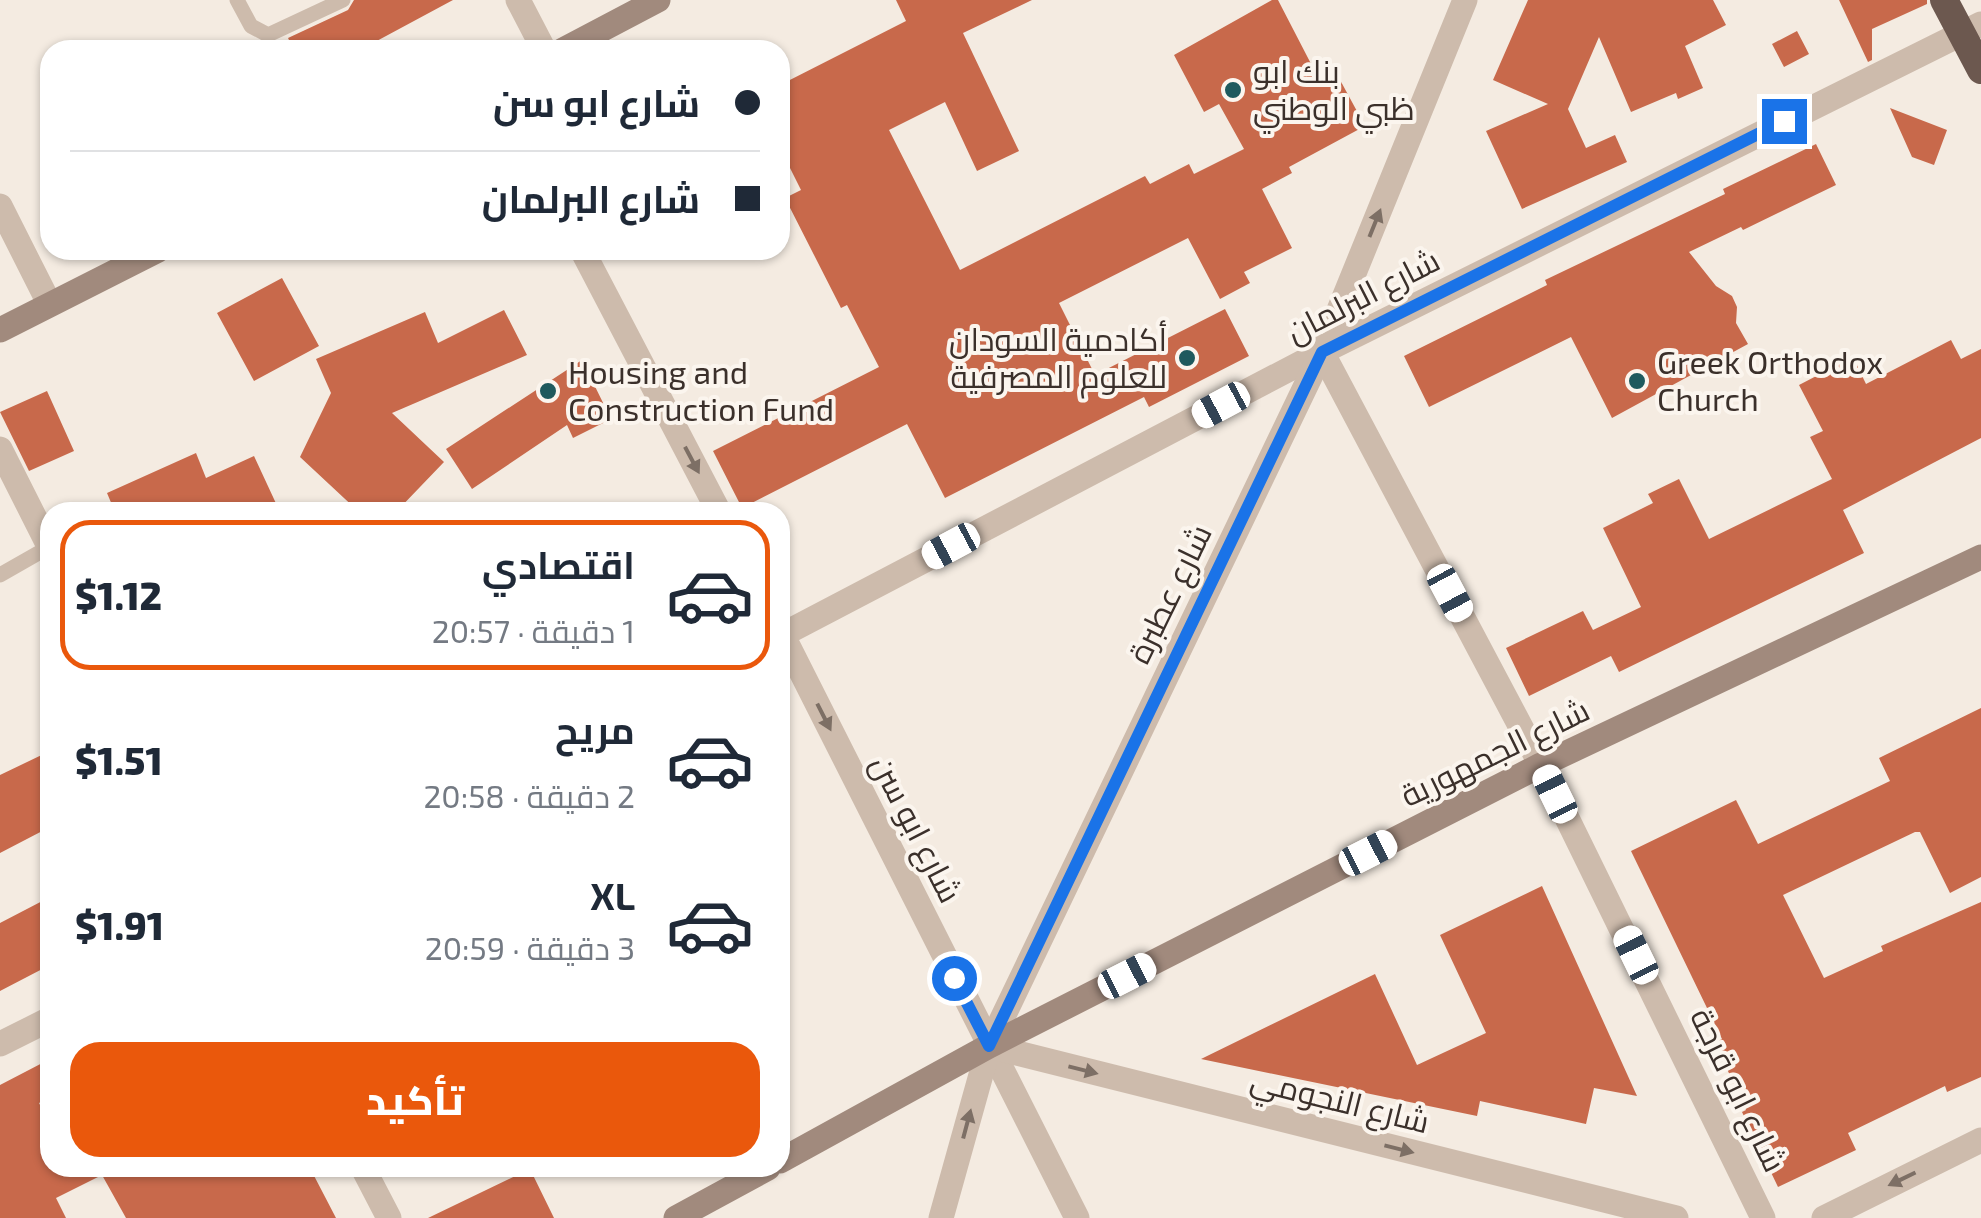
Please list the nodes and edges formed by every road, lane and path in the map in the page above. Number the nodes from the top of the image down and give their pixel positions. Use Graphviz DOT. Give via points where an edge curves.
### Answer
graph roads {
  1 [pos="237,0"];
  2 [pos="343,0"];
  3 [pos="518,0"];
  4 [pos="658,0"];
  5 [pos="1465,0"];
  6 [pos="1944,0"];
  7 [pos="1971,28"];
  8 [pos="539,40"];
  9 [pos="582,40"];
  10 [pos="1981,70"];
  11 [pos="0,206"];
  12 [pos="137,260"];
  13 [pos="587,260"];
  14 [pos="49,303"];
  15 [pos="0,330"];
  16 [pos="1322,352"];
  17 [pos="0,449"];
  18 [pos="714,502"];
  19 [pos="40,527"];
  20 [pos="40,553"];
  21 [pos="1981,557"];
  22 [pos="0,575"];
  23 [pos="790,629"];
  24 [pos="790,652"];
  25 [pos="1541,765"];
  26 [pos="40,1023"];
  27 [pos="0,1044"];
  28 [pos="989,1046"];
  29 [pos="1981,1140"];
  30 [pos="790,1155"];
  31 [pos="368,1177"];
  32 [pos="751,1177"];
  33 [pos="389,1218"];
  34 [pos="676,1218"];
  35 [pos="942,1218"];
  36 [pos="1077,1218"];
  37 [pos="1676,1218"];
  38 [pos="1763,1218"];
  39 [pos="1824,1218"];
  1 -- 2 [label="lane" via="250,26 268,35"];
  3 -- 8 [label="street"];
  4 -- 9 [label="main road"];
  16 -- 5 [label="street, شارع عطبرة, one-way"];
  6 -- 7 [label="highway"];
  7 -- 10 [label="highway"];
  7 -- 16 [label="street, شارع البرلمان"];
  11 -- 14 [label="street"];
  12 -- 14 [label="main road"];
  13 -- 18 [label="street, one-way"];
  14 -- 15 [label="main road"];
  16 -- 23 [label="street, شارع البرلمان"];
  16 -- 25 [label="street, شارع ابو قرجة"];
  16 -- 28 [label="street, شارع عطبرة"];
  17 -- 19 [label="street"];
  20 -- 22 [label="lane"];
  21 -- 25 [label="main road, شارع الجمهورية"];
  24 -- 28 [label="street, شارع ابو سن, one-way"];
  25 -- 28 [label="main road, شارع الجمهورية"];
  25 -- 38 [label="street, شارع ابو قرجة"];
  26 -- 27 [label="street"];
  28 -- 30 [label="main road, شارع الجمهورية"];
  35 -- 28 [label="street, شارع عطبرة, one-way"];
  28 -- 36 [label="street, شارع ابو سن"];
  28 -- 37 [label="street, شارع النجومي, one-way"];
  29 -- 39 [label="street, one-way"];
  31 -- 33 [label="street"];
  32 -- 34 [label="main road"];
}
